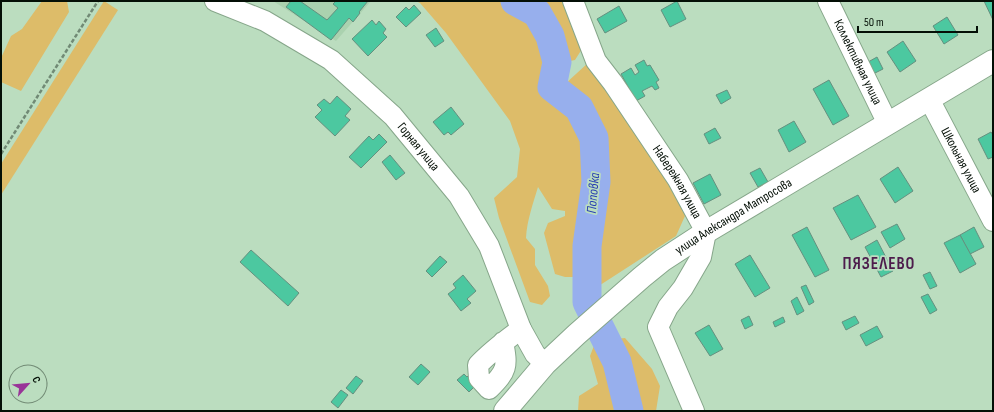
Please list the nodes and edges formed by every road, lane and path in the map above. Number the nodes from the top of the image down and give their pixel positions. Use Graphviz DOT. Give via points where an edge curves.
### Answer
graph roads {
  1 [pos="98,1"];
  2 [pos="215,1"];
  3 [pos="572,1"];
  4 [pos="828,1"];
  5 [pos="993,61"];
  6 [pos="929,99"];
  7 [pos="888,124"];
  8 [pos="1,154"];
  9 [pos="993,221"];
  10 [pos="706,232"];
  11 [pos="521,329"];
  12 [pos="503,342"];
  13 [pos="545,364"];
  14 [pos="505,411"];
  15 [pos="694,411"];
  1 -- 8 [label="path"];
  2 -- 11 [label="street, Горная улица" via="265,21 330,60 393,116 463,202 489,246"];
  3 -- 10 [label="street, Набережная улица" via="596,61 678,180"];
  4 -- 7 [label="street, Коллективная улица"];
  5 -- 6 [label="main road, улица Александра Матросова"];
  6 -- 7 [label="main road, улица Александра Матросова"];
  6 -- 9 [label="street, Школьная улица"];
  7 -- 10 [label="main road, улица Александра Матросова"];
  10 -- 13 [label="main road, улица Александра Матросова" via="642,277"];
  10 -- 15 [label="street, Набережная улица" via="701,257 658,327"];
  11 -- 12 [label="street"];
  11 -- 13 [label="street, Горная улица" via="535,354"];
  13 -- 14 [label="main road, улица Александра Матросова"];
}
